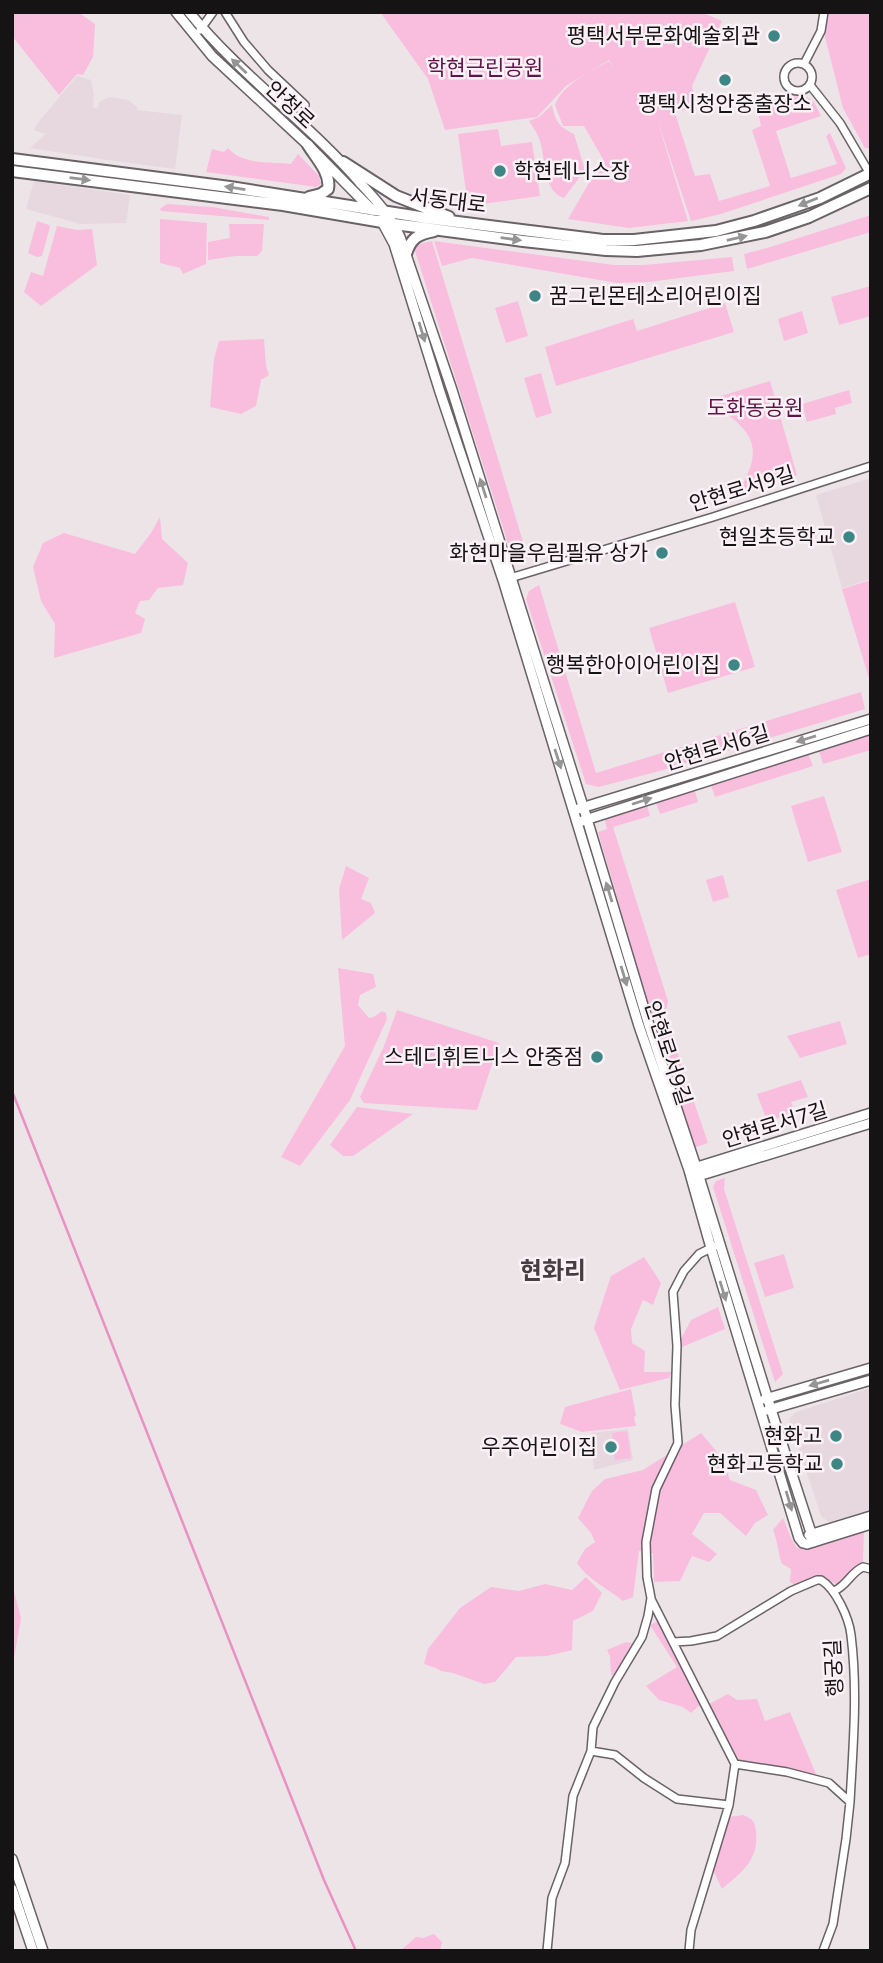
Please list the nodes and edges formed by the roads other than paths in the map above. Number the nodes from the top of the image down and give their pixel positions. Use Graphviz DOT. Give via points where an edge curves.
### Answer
graph roads {
  1 [pos="176,12"];
  2 [pos="189,12"];
  3 [pos="213,12"];
  4 [pos="225,12"];
  5 [pos="824,12"];
  6 [pos="202,27"];
  7 [pos="194,35"];
  8 [pos="804,64"];
  9 [pos="810,85"];
  10 [pos="305,105"];
  11 [pos="308,145"];
  12 [pos="12,159"];
  13 [pos="343,162"];
  14 [pos="12,171"];
  15 [pos="871,174"];
  16 [pos="871,188"];
  17 [pos="303,199"];
  18 [pos="372,211"];
  19 [pos="387,219"];
  20 [pos="465,223"];
  21 [pos="438,230"];
  22 [pos="406,254"];
  23 [pos="871,466"];
  24 [pos="507,579"];
  25 [pos="871,719"];
  26 [pos="871,729"];
  27 [pos="579,809"];
  28 [pos="587,819"];
  29 [pos="577,822"];
  30 [pos="871,1113"];
  31 [pos="871,1123"];
  32 [pos="694,1173"];
  33 [pos="715,1246"];
  34 [pos="871,1368"];
  35 [pos="871,1380"];
  36 [pos="768,1398"];
  37 [pos="757,1401"];
  38 [pos="771,1409"];
  39 [pos="761,1412"];
  40 [pos="871,1516"];
  41 [pos="871,1524"];
  42 [pos="813,1538"];
  43 [pos="871,1569"];
  44 [pos="834,1591"];
  45 [pos="651,1598"];
  46 [pos="673,1642"];
  47 [pos="591,1751"];
  48 [pos="735,1764"];
  49 [pos="850,1802"];
  50 [pos="729,1805"];
  51 [pos="12,1859"];
  52 [pos="12,1889"];
  53 [pos="33,1951"];
  54 [pos="43,1951"];
  55 [pos="547,1951"];
  56 [pos="689,1951"];
  57 [pos="823,1951"];
  1 -- 7 [label="street, 안청로"];
  2 -- 6 [label="street, 안청로"];
  3 -- 6 [label="street"];
  4 -- 10 [label="street" via="268,71"];
  5 -- 8 [label="street" via="821,31"];
  6 -- 7 [label="street"];
  13 -- 6 [label="street, 안청로, one-way"];
  7 -- 11 [label="street, 안청로"];
  8 -- 9 [label="street" via="813,73"];
  8 -- 9 [label="street" via="789,66 785,83 796,91"];
  9 -- 15 [label="street"];
  11 -- 17 [label="main road" via="329,185 321,194"];
  11 -- 18 [label="street, 안청로"];
  17 -- 12 [label="main road, 서동대로, one-way"];
  13 -- 19 [label="street, 안청로"];
  13 -- 20 [label="main road" via="396,196"];
  14 -- 19 [label="main road, 서동대로, one-way"];
  15 -- 20 [label="main road, 서동대로, one-way" via="767,217 679,236 603,240"];
  21 -- 16 [label="main road, 서동대로, one-way" via="606,250 662,249 765,232"];
  17 -- 18 [label="main road, 서동대로"];
  18 -- 19 [label="main road, 서동대로"];
  19 -- 20 [label="main road, 서동대로"];
  19 -- 21 [label="main road, 서동대로"];
  19 -- 22 [label="street"];
  19 -- 24 [label="street, 안현로서9길, one-way" via="440,392"];
  21 -- 22 [label="main road" via="416,236"];
  24 -- 22 [label="street, one-way" via="452,390"];
  23 -- 24 [label="street, 안현로서9길"];
  24 -- 27 [label="street, 안현로서9길"];
  25 -- 27 [label="street, 안현로서6길, one-way"];
  28 -- 26 [label="street, 안현로서6길, one-way"];
  27 -- 28 [label="street"];
  27 -- 29 [label="street, 안현로서9길"];
  28 -- 29 [label="street, 안현로서6길"];
  32 -- 28 [label="street, one-way"];
  29 -- 32 [label="street, 안현로서9길, one-way" via="639,1026"];
  30 -- 32 [label="street, 안현로서7길"];
  31 -- 32 [label="street, 안현로서7길"];
  32 -- 33 [label="street"];
  33 -- 36 [label="street"];
  33 -- 37 [label="street, one-way"];
  33 -- 45 [label="street" via="699,1254 673,1292 678,1443 656,1489 646,1542"];
  34 -- 36 [label="street, one-way"];
  35 -- 38 [label="street"];
  36 -- 37 [label="street"];
  36 -- 38 [label="street"];
  37 -- 39 [label="street"];
  38 -- 39 [label="street"];
  38 -- 42 [label="street"];
  39 -- 42 [label="street, one-way" via="799,1538"];
  40 -- 42 [label="street"];
  41 -- 42 [label="street"];
  43 -- 44 [label="street" via="857,1570"];
  44 -- 46 [label="street" via="817,1580 717,1636"];
  44 -- 49 [label="street, 행궁길" via="851,1632 855,1724"];
  45 -- 46 [label="street"];
  45 -- 47 [label="street" via="642,1637 593,1727"];
  46 -- 48 [label="street"];
  47 -- 50 [label="street" via="615,1755 677,1799"];
  47 -- 55 [label="street" via="573,1796 565,1863 552,1898"];
  48 -- 49 [label="street" via="829,1783"];
  48 -- 50 [label="street"];
  49 -- 57 [label="street, 행궁길" via="833,1924"];
  50 -- 56 [label="street" via="691,1930"];
  51 -- 54 [label="street"];
  52 -- 53 [label="street"];
}
